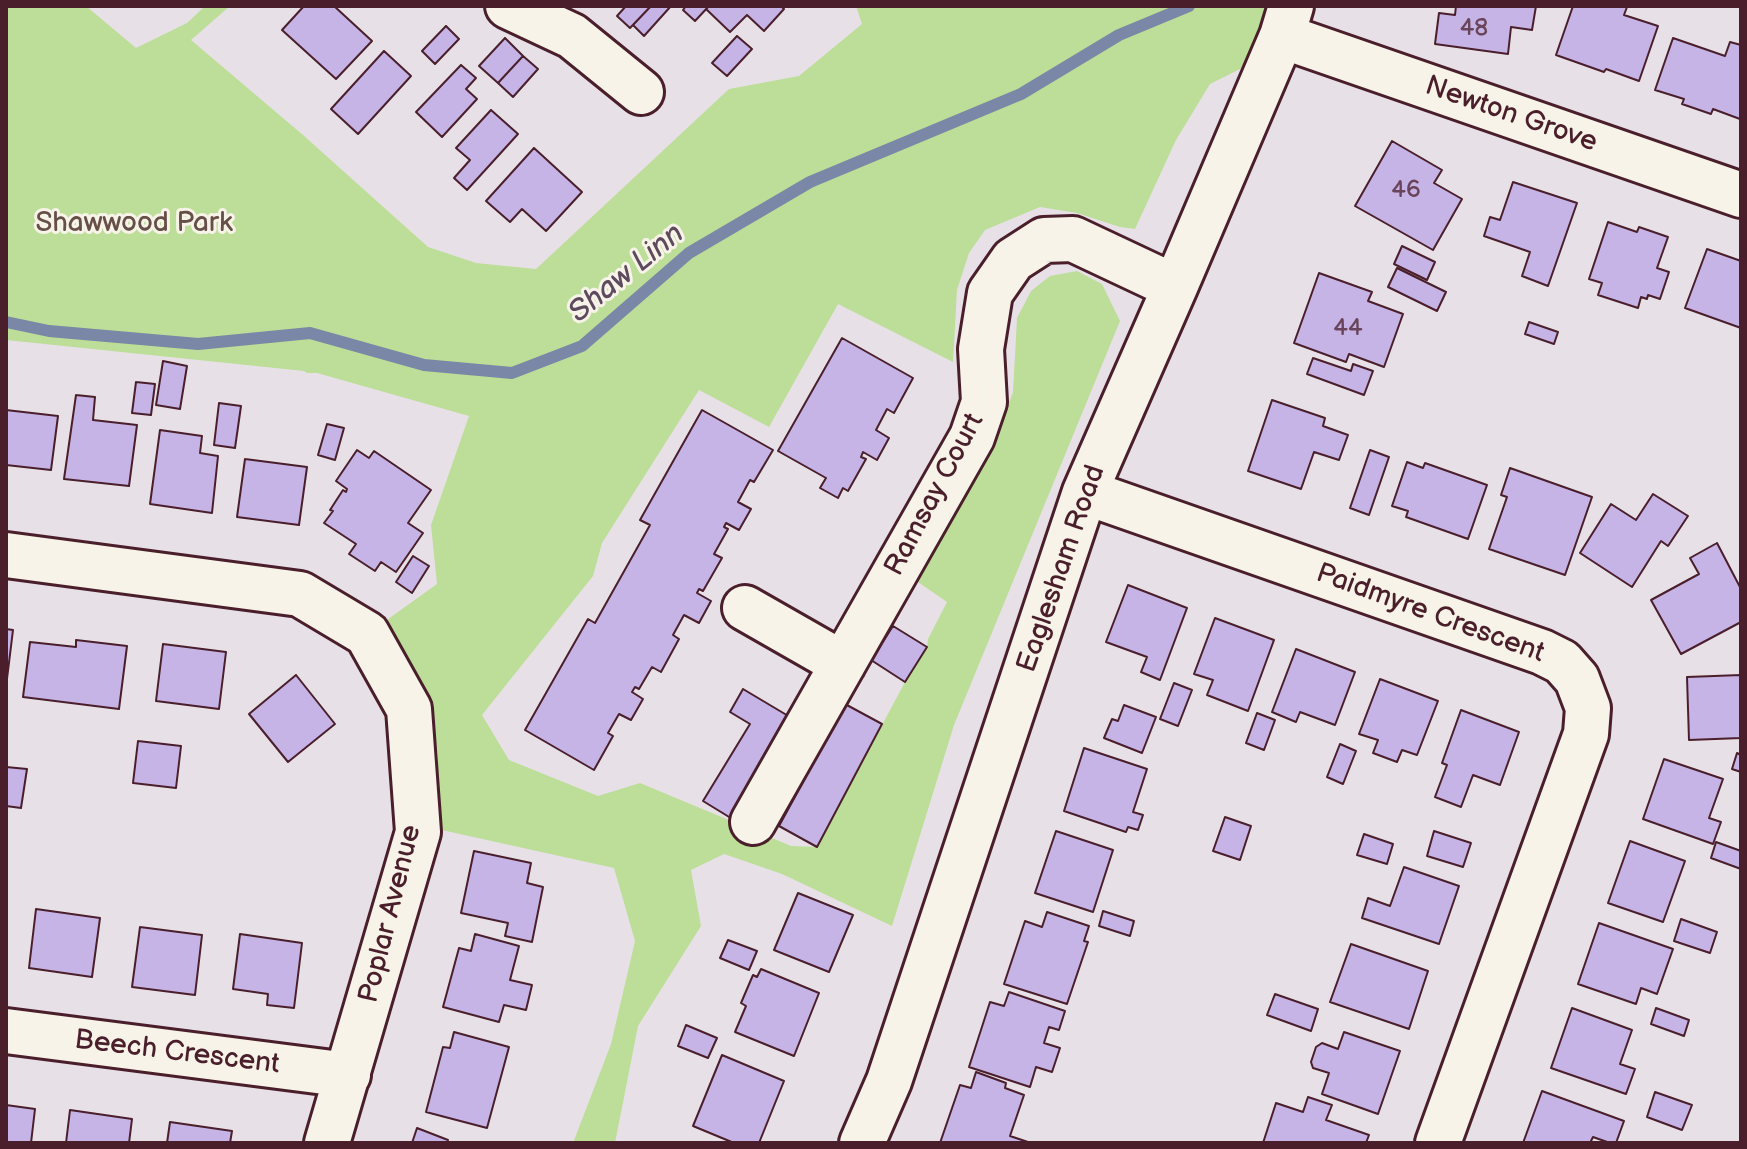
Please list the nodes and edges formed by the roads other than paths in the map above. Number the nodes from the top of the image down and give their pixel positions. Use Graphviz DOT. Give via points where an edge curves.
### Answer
graph roads {
  1 [pos="508,6"];
  2 [pos="1286,21"];
  3 [pos="641,92"];
  4 [pos="1741,195"];
  5 [pos="1175,287"];
  6 [pos="1085,492"];
  7 [pos="6,555"];
  8 [pos="745,608"];
  9 [pos="843,664"];
  10 [pos="753,822"];
  11 [pos="6,1031"];
  12 [pos="348,1075"];
  13 [pos="327,1143"];
  14 [pos="862,1143"];
  15 [pos="1438,1143"];
  1 -- 3 [label="street" via="572,36"];
  2 -- 4 [label="street, Newton Grove"];
  2 -- 5 [label="street, Eaglesham Road"];
  5 -- 6 [label="street, Eaglesham Road"];
  5 -- 9 [label="street, Ramsay Court" via="1073,239 1044,240 1013,260 990,293 981,349 984,402 972,437"];
  6 -- 14 [label="street, Eaglesham Road" via="895,1066"];
  6 -- 15 [label="street, Paidmyre Crescent" via="1542,652 1562,662 1577,679 1588,708 1586,734"];
  7 -- 12 [label="street, Poplar Avenue" via="300,594 367,634 409,709 418,832"];
  8 -- 9 [label="street"];
  9 -- 10 [label="street, Ramsay Court"];
  11 -- 12 [label="street, Beech Crescent"];
  12 -- 13 [label="street, Poplar Avenue"];
}
